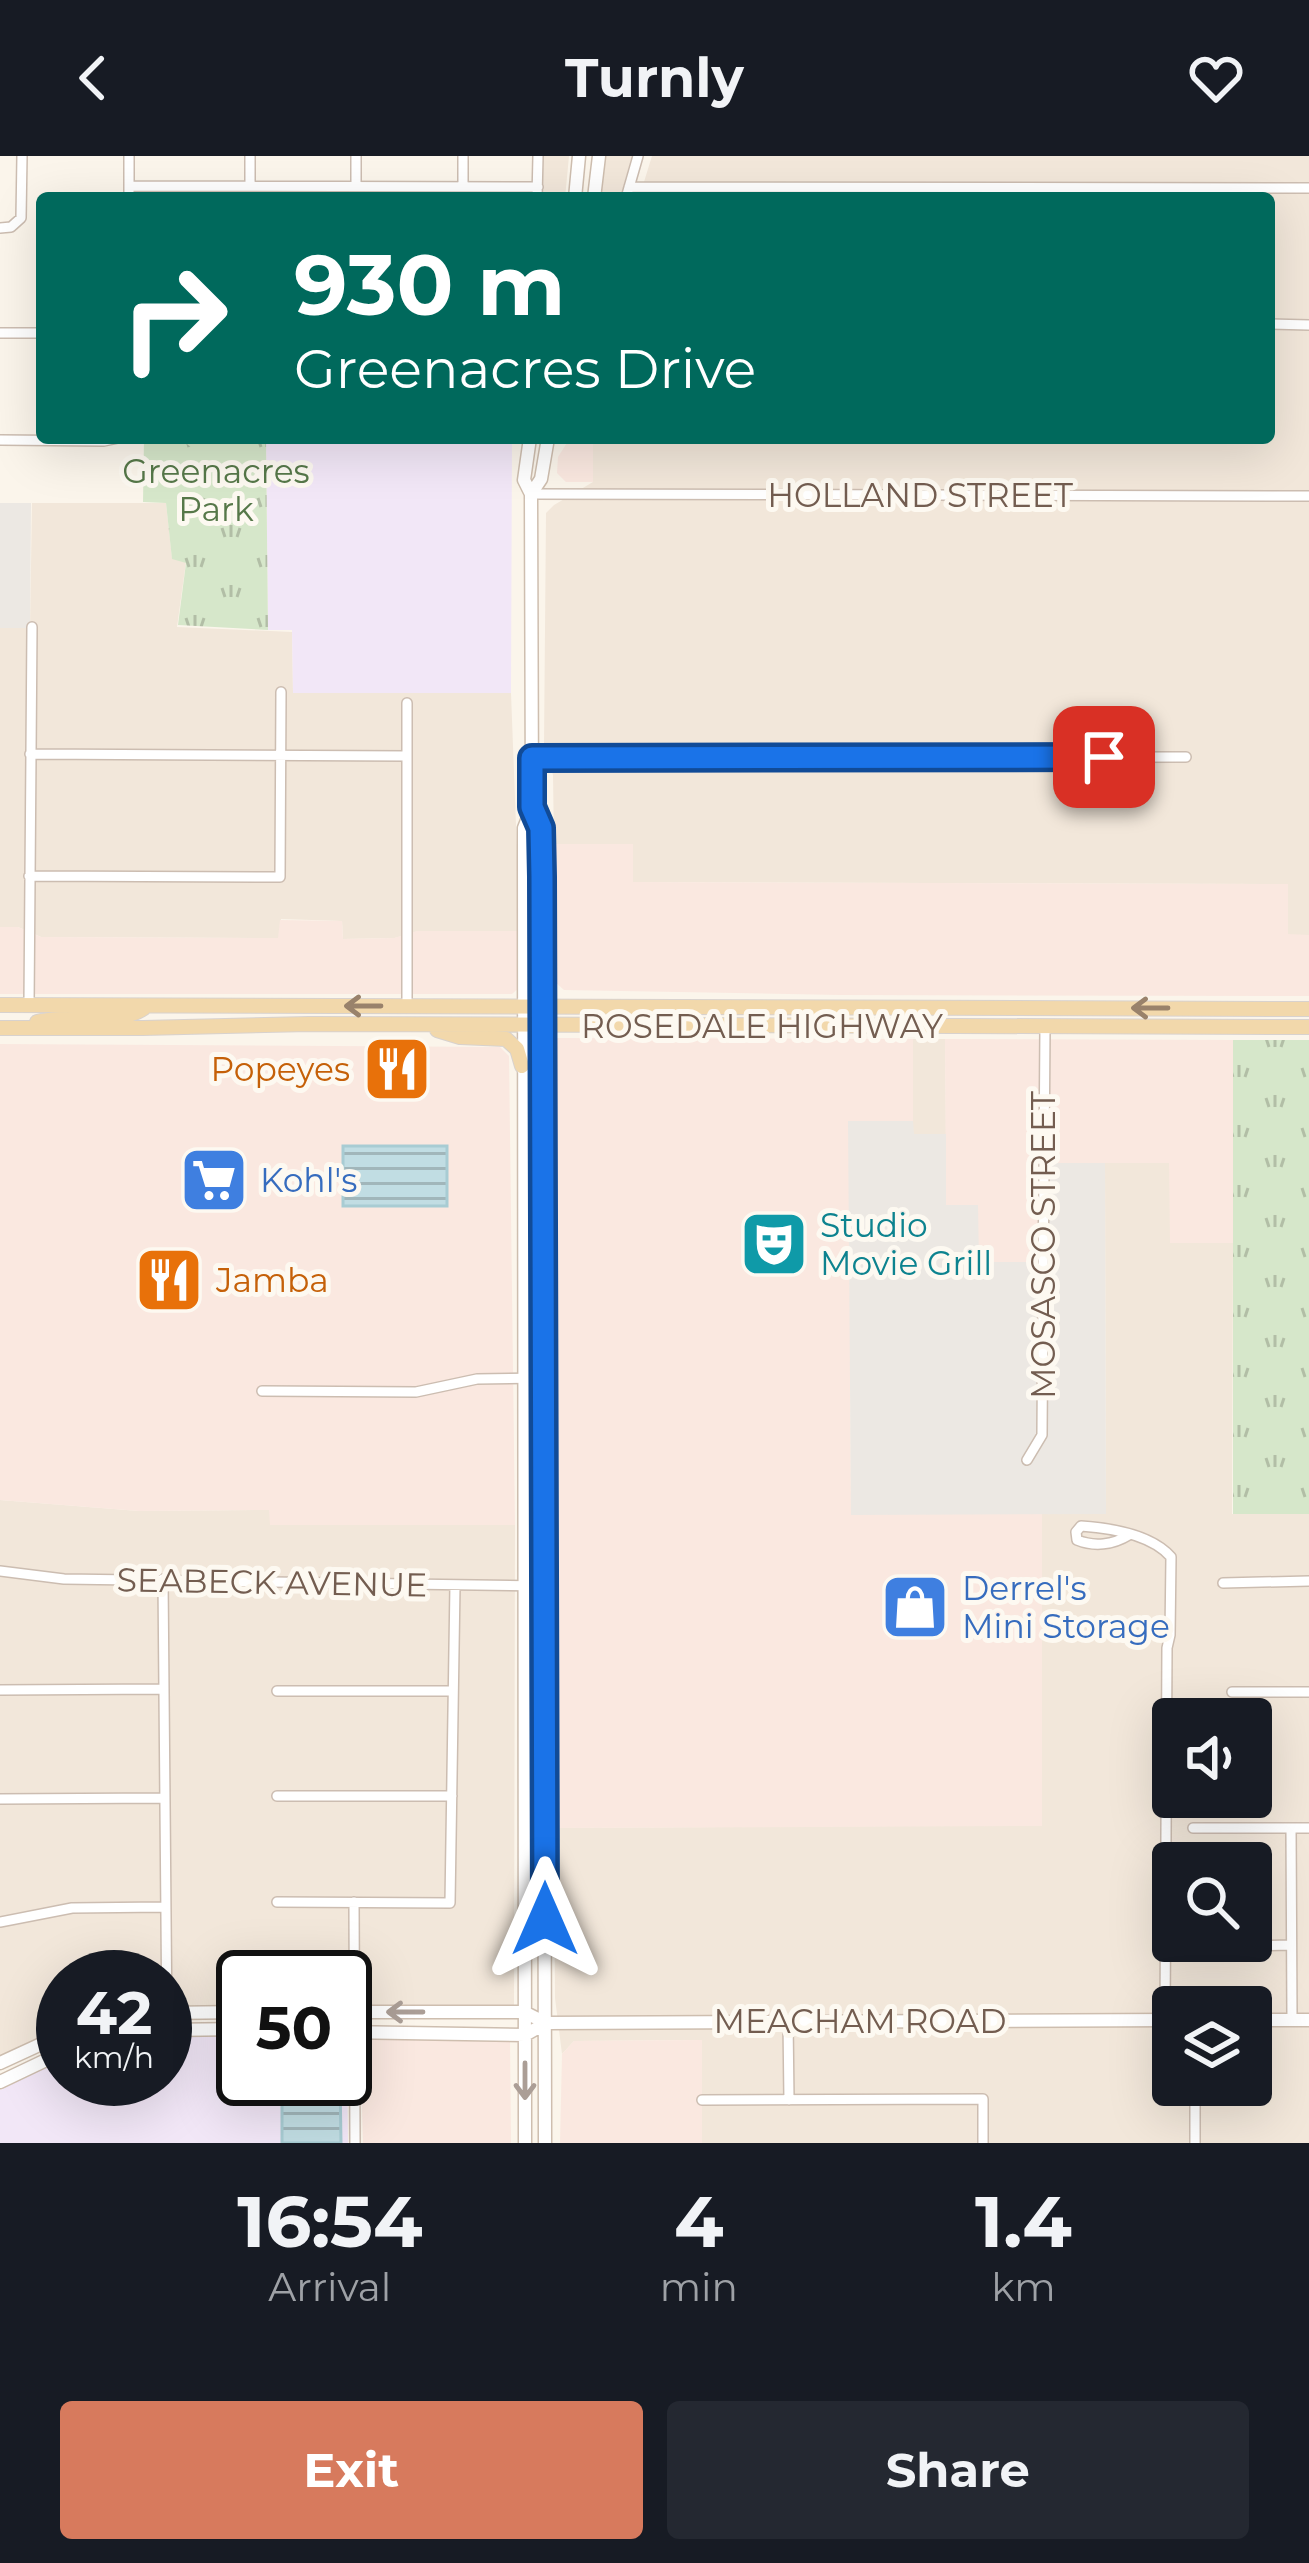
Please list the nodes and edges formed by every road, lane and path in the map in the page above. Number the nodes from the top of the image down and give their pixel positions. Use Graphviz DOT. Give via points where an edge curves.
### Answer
graph roads {
  1 [pos="22,156"];
  2 [pos="129,156"];
  3 [pos="250,156"];
  4 [pos="356,156"];
  5 [pos="463,156"];
  6 [pos="538,156"];
  7 [pos="579,156"];
  8 [pos="599,156"];
  9 [pos="638,156"];
  10 [pos="250,186"];
  11 [pos="356,186"];
  12 [pos="463,187"];
  13 [pos="1309,188"];
  14 [pos="129,192"];
  15 [pos="525,192"];
  16 [pos="537,192"];
  17 [pos="576,192"];
  18 [pos="595,192"];
  19 [pos="628,192"];
  20 [pos="764,192"];
  21 [pos="0,228"];
  22 [pos="1275,324"];
  23 [pos="1309,325"];
  24 [pos="0,333"];
  25 [pos="36,333"];
  26 [pos="0,440"];
  27 [pos="36,440"];
  28 [pos="529,444"];
  29 [pos="547,444"];
  30 [pos="531,494"];
  31 [pos="1309,496"];
  32 [pos="32,628"];
  33 [pos="281,692"];
  34 [pos="407,703"];
  35 [pos="30,754"];
  36 [pos="281,755"];
  37 [pos="406,756"];
  38 [pos="1186,757"];
  39 [pos="532,758"];
  40 [pos="532,807"];
  41 [pos="29,876"];
  42 [pos="0,1005"];
  43 [pos="29,1005"];
  44 [pos="147,1005"];
  45 [pos="407,1007"];
  46 [pos="522,1008"];
  47 [pos="544,1008"];
  48 [pos="850,1008"];
  49 [pos="1030,1008"];
  50 [pos="1309,1009"];
  51 [pos="1309,1023"];
  52 [pos="408,1025"];
  53 [pos="522,1025"];
  54 [pos="763,1025"];
  55 [pos="544,1026"];
  56 [pos="853,1026"];
  57 [pos="1045,1027"];
  58 [pos="0,1028"];
  59 [pos="21,1028"];
  60 [pos="522,1066"];
  61 [pos="524,1212"];
  62 [pos="544,1304"];
  63 [pos="525,1378"];
  64 [pos="543,1378"];
  65 [pos="262,1391"];
  66 [pos="1027,1460"];
  67 [pos="1129,1535"];
  68 [pos="0,1571"];
  69 [pos="164,1579"];
  70 [pos="1309,1581"];
  71 [pos="1223,1582"];
  72 [pos="454,1585"];
  73 [pos="526,1586"];
  74 [pos="544,1586"];
  75 [pos="526,1685"];
  76 [pos="164,1689"];
  77 [pos="0,1690"];
  78 [pos="277,1691"];
  79 [pos="453,1691"];
  80 [pos="1232,1692"];
  81 [pos="1309,1692"];
  82 [pos="526,1761"];
  83 [pos="544,1764"];
  84 [pos="277,1796"];
  85 [pos="452,1796"];
  86 [pos="164,1798"];
  87 [pos="0,1799"];
  88 [pos="1192,1828"];
  89 [pos="1291,1828"];
  90 [pos="1309,1828"];
  91 [pos="544,1840"];
  92 [pos="277,1902"];
  93 [pos="354,1902"];
  94 [pos="164,1907"];
  95 [pos="0,1922"];
  96 [pos="1272,1946"];
  97 [pos="1292,1946"];
  98 [pos="164,1950"];
  99 [pos="353,1950"];
  100 [pos="1169,1986"];
  101 [pos="372,2012"];
  102 [pos="524,2012"];
  103 [pos="1152,2020"];
  104 [pos="1272,2020"];
  105 [pos="1292,2020"];
  106 [pos="1309,2020"];
  107 [pos="788,2021"];
  108 [pos="546,2023"];
  109 [pos="372,2032"];
  110 [pos="524,2035"];
  111 [pos="36,2046"];
  112 [pos="0,2063"];
  113 [pos="36,2065"];
  114 [pos="0,2082"];
  115 [pos="702,2100"];
  116 [pos="789,2100"];
  117 [pos="353,2106"];
  118 [pos="1195,2106"];
  119 [pos="355,2143"];
  120 [pos="525,2143"];
  121 [pos="545,2143"];
  122 [pos="983,2143"];
  123 [pos="1195,2143"];
  1 -- 21 [label="street" via="22,211 16,224"];
  2 -- 14 [label="street"];
  3 -- 10 [label="street"];
  4 -- 11 [label="street"];
  5 -- 12 [label="street"];
  6 -- 16 [label="street"];
  7 -- 17 [label="main road"];
  8 -- 18 [label="main road"];
  9 -- 19 [label="street"];
  10 -- 11 [label="street"];
  10 -- 14 [label="street"];
  11 -- 12 [label="street"];
  12 -- 15 [label="street"];
  13 -- 20 [label="street"];
  22 -- 23 [label="street"];
  24 -- 25 [label="street"];
  26 -- 27 [label="street"];
  28 -- 30 [label="main road" via="524,480"];
  29 -- 30 [label="main road"];
  30 -- 31 [label="street, HOLLAND STREET"];
  30 -- 39 [label="main road"];
  32 -- 35 [label="street"];
  33 -- 36 [label="street"];
  34 -- 37 [label="street"];
  35 -- 36 [label="street"];
  35 -- 41 [label="street"];
  36 -- 37 [label="street"];
  36 -- 41 [label="street" via="280,877"];
  37 -- 45 [label="street"];
  38 -- 39 [label="street"];
  39 -- 40 [label="main road"];
  40 -- 46 [label="main road" via="524,828"];
  40 -- 47 [label="main road" via="541,828"];
  41 -- 43 [label="street"];
  42 -- 43 [label="main road, ROSEDALE HIGHWAY"];
  43 -- 44 [label="main road, ROSEDALE HIGHWAY"];
  45 -- 44 [label="main road, ROSEDALE HIGHWAY, one-way"];
  44 -- 59 [label="main road" via="126,1016"];
  45 -- 46 [label="main road, ROSEDALE HIGHWAY"];
  46 -- 47 [label="main road, ROSEDALE HIGHWAY"];
  46 -- 53 [label="main road"];
  47 -- 48 [label="main road, ROSEDALE HIGHWAY"];
  47 -- 55 [label="main road"];
  48 -- 49 [label="main road, ROSEDALE HIGHWAY"];
  48 -- 54 [label="main road" via="841,1018"];
  50 -- 49 [label="main road, ROSEDALE HIGHWAY, one-way"];
  49 -- 56 [label="main road" via="867,1017"];
  51 -- 57 [label="main road, ROSEDALE HIGHWAY"];
  52 -- 53 [label="main road, ROSEDALE HIGHWAY"];
  52 -- 59 [label="main road, ROSEDALE HIGHWAY"];
  52 -- 60 [label="main road" via="506,1039"];
  53 -- 55 [label="main road, ROSEDALE HIGHWAY"];
  53 -- 60 [label="main road"];
  54 -- 55 [label="main road, ROSEDALE HIGHWAY"];
  54 -- 56 [label="main road, ROSEDALE HIGHWAY"];
  55 -- 62 [label="main road"];
  56 -- 57 [label="main road, ROSEDALE HIGHWAY"];
  57 -- 66 [label="street, MOSASCO STREET" via="1042,1436"];
  58 -- 59 [label="main road, ROSEDALE HIGHWAY"];
  60 -- 61 [label="main road"];
  61 -- 62 [label="main road"];
  61 -- 63 [label="main road"];
  62 -- 64 [label="main road"];
  63 -- 64 [label="street"];
  63 -- 65 [label="street" via="477,1378 416,1392"];
  63 -- 73 [label="main road"];
  64 -- 74 [label="main road"];
  67 -- 67 [label="street" via="1081,1526 1076,1532 1084,1543"];
  67 -- 100 [label="street" via="1171,1557"];
  68 -- 69 [label="street, SEABECK AVENUE"];
  69 -- 72 [label="street, SEABECK AVENUE"];
  69 -- 76 [label="street"];
  70 -- 71 [label="street"];
  72 -- 73 [label="street, SEABECK AVENUE"];
  72 -- 79 [label="street"];
  73 -- 74 [label="street, SEABECK AVENUE"];
  73 -- 75 [label="main road"];
  74 -- 83 [label="main road"];
  75 -- 82 [label="main road"];
  75 -- 83 [label="main road"];
  76 -- 77 [label="street"];
  76 -- 86 [label="street"];
  78 -- 79 [label="street"];
  79 -- 85 [label="street"];
  80 -- 81 [label="street"];
  82 -- 91 [label="main road"];
  82 -- 102 [label="main road"];
  83 -- 91 [label="main road"];
  84 -- 85 [label="street"];
  85 -- 93 [label="street" via="450,1903"];
  86 -- 87 [label="street"];
  86 -- 94 [label="street"];
  88 -- 89 [label="street"];
  89 -- 90 [label="street"];
  89 -- 97 [label="street"];
  91 -- 108 [label="main road"];
  92 -- 93 [label="street"];
  93 -- 99 [label="street"];
  94 -- 95 [label="street" via="72,1909"];
  94 -- 98 [label="street"];
  96 -- 97 [label="street"];
  97 -- 105 [label="street"];
  102 -- 101 [label="main road, MEACHAM ROAD, one-way"];
  102 -- 108 [label="main road, MEACHAM ROAD"];
  102 -- 110 [label="main road"];
  103 -- 107 [label="main road, MEACHAM ROAD"];
  104 -- 105 [label="main road"];
  105 -- 106 [label="main road"];
  107 -- 108 [label="main road, MEACHAM ROAD"];
  107 -- 116 [label="street"];
  108 -- 110 [label="main road, MEACHAM ROAD"];
  108 -- 121 [label="main road"];
  109 -- 110 [label="main road, MEACHAM ROAD"];
  110 -- 120 [label="main road, one-way"];
  111 -- 112 [label="main road"];
  113 -- 114 [label="main road"];
  115 -- 116 [label="street"];
  116 -- 122 [label="street" via="983,2099"];
  117 -- 119 [label="street"];
  118 -- 123 [label="street"];
}
